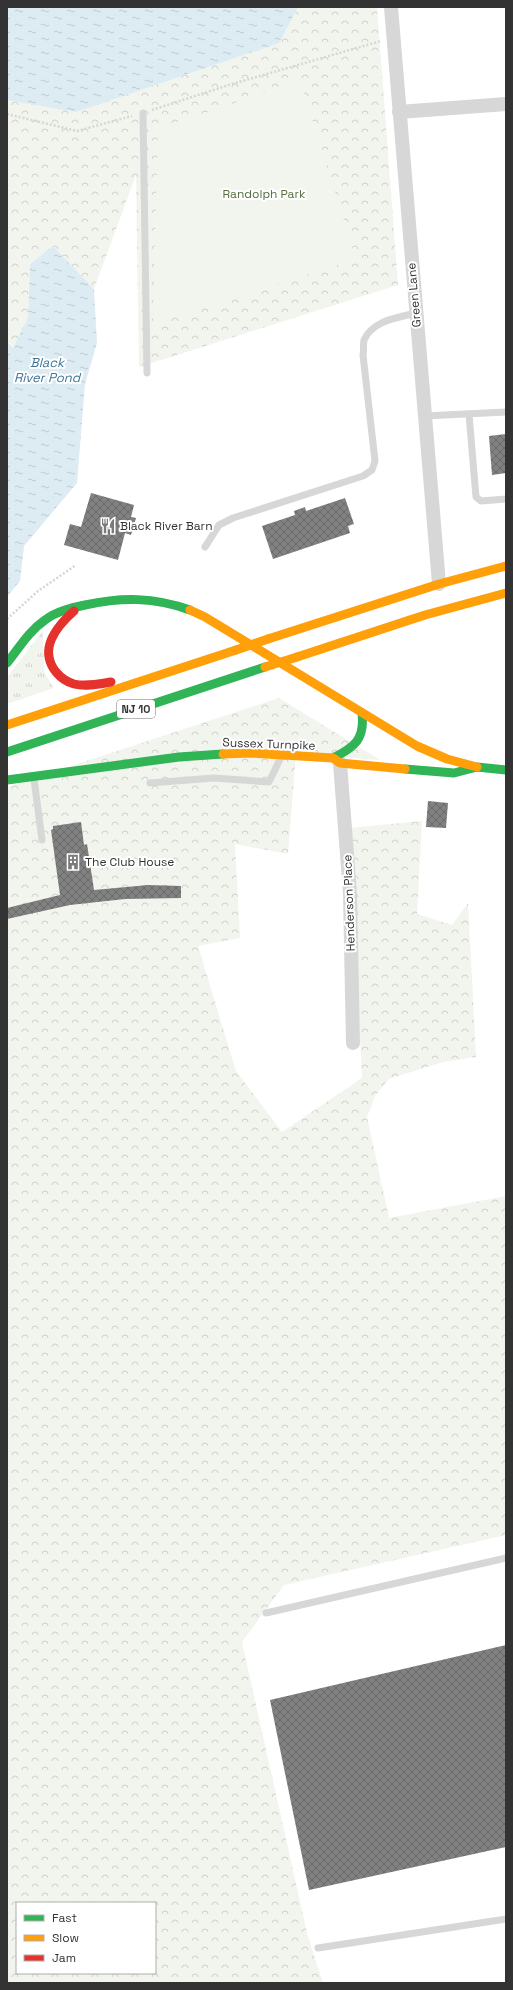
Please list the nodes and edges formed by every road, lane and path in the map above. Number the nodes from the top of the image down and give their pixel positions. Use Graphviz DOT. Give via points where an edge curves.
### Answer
graph roads {
  1 [pos="391,7"];
  2 [pos="393,37"];
  3 [pos="506,104"];
  4 [pos="399,112"];
  5 [pos="143,113"];
  6 [pos="7,114"];
  7 [pos="416,313"];
  8 [pos="147,373"];
  9 [pos="506,412"];
  10 [pos="469,414"];
  11 [pos="424,416"];
  12 [pos="506,499"];
  13 [pos="205,547"];
  14 [pos="76,565"];
  15 [pos="506,566"];
  16 [pos="439,584"];
  17 [pos="506,593"];
  18 [pos="86,605"];
  19 [pos="7,619"];
  20 [pos="7,663"];
  21 [pos="159,675"];
  22 [pos="362,713"];
  23 [pos="7,725"];
  24 [pos="7,752"];
  25 [pos="282,756"];
  26 [pos="336,761"];
  27 [pos="477,767"];
  28 [pos="506,770"];
  29 [pos="33,776"];
  30 [pos="7,780"];
  31 [pos="150,783"];
  32 [pos="42,840"];
  33 [pos="353,1043"];
  34 [pos="506,1558"];
  35 [pos="266,1613"];
  36 [pos="506,1919"];
  37 [pos="318,1948"];
  1 -- 2 [label="street, Green Lane"];
  2 -- 4 [label="street, Green Lane"];
  2 -- 5 [label="path"];
  3 -- 4 [label="street"];
  4 -- 7 [label="street, Green Lane"];
  5 -- 6 [label="path" via="77,131"];
  5 -- 8 [label="lane"];
  7 -- 11 [label="street, Green Lane"];
  7 -- 13 [label="lane" via="384,321 373,328 364,340 363,355 375,461 372,470 363,476 233,518 219,525"];
  9 -- 10 [label="lane"];
  10 -- 11 [label="lane"];
  10 -- 12 [label="lane" via="476,497 481,501"];
  11 -- 16 [label="street, Green Lane"];
  14 -- 19 [label="path" via="38,591"];
  15 -- 16 [label="main road, NJ 10"];
  16 -- 21 [label="main road, NJ 10, bridge"];
  17 -- 24 [label="main road, NJ 10, bridge" via="425,615"];
  18 -- 20 [label="main road" via="62,610 46,619 27,636"];
  18 -- 21 [label="main road" via="67,617 52,635 49,658 58,675 69,682 83,685"];
  18 -- 22 [label="main road" via="124,597 158,600 177,605 206,617"];
  21 -- 23 [label="main road, NJ 10"];
  22 -- 26 [label="main road" via="364,724 357,744"];
  22 -- 27 [label="main road" via="417,746 447,759"];
  25 -- 26 [label="main road, Sussex Turnpike"];
  25 -- 29 [label="main road, Sussex Turnpike" via="251,753 205,754"];
  25 -- 31 [label="lane" via="269,782 214,778"];
  26 -- 27 [label="main road, Sussex Turnpike" via="454,773"];
  26 -- 33 [label="street, Henderson Place" via="350,894"];
  27 -- 28 [label="main road, Sussex Turnpike"];
  29 -- 30 [label="main road, Sussex Turnpike"];
  29 -- 32 [label="lane"];
  34 -- 35 [label="lane"];
  36 -- 37 [label="lane"];
}
